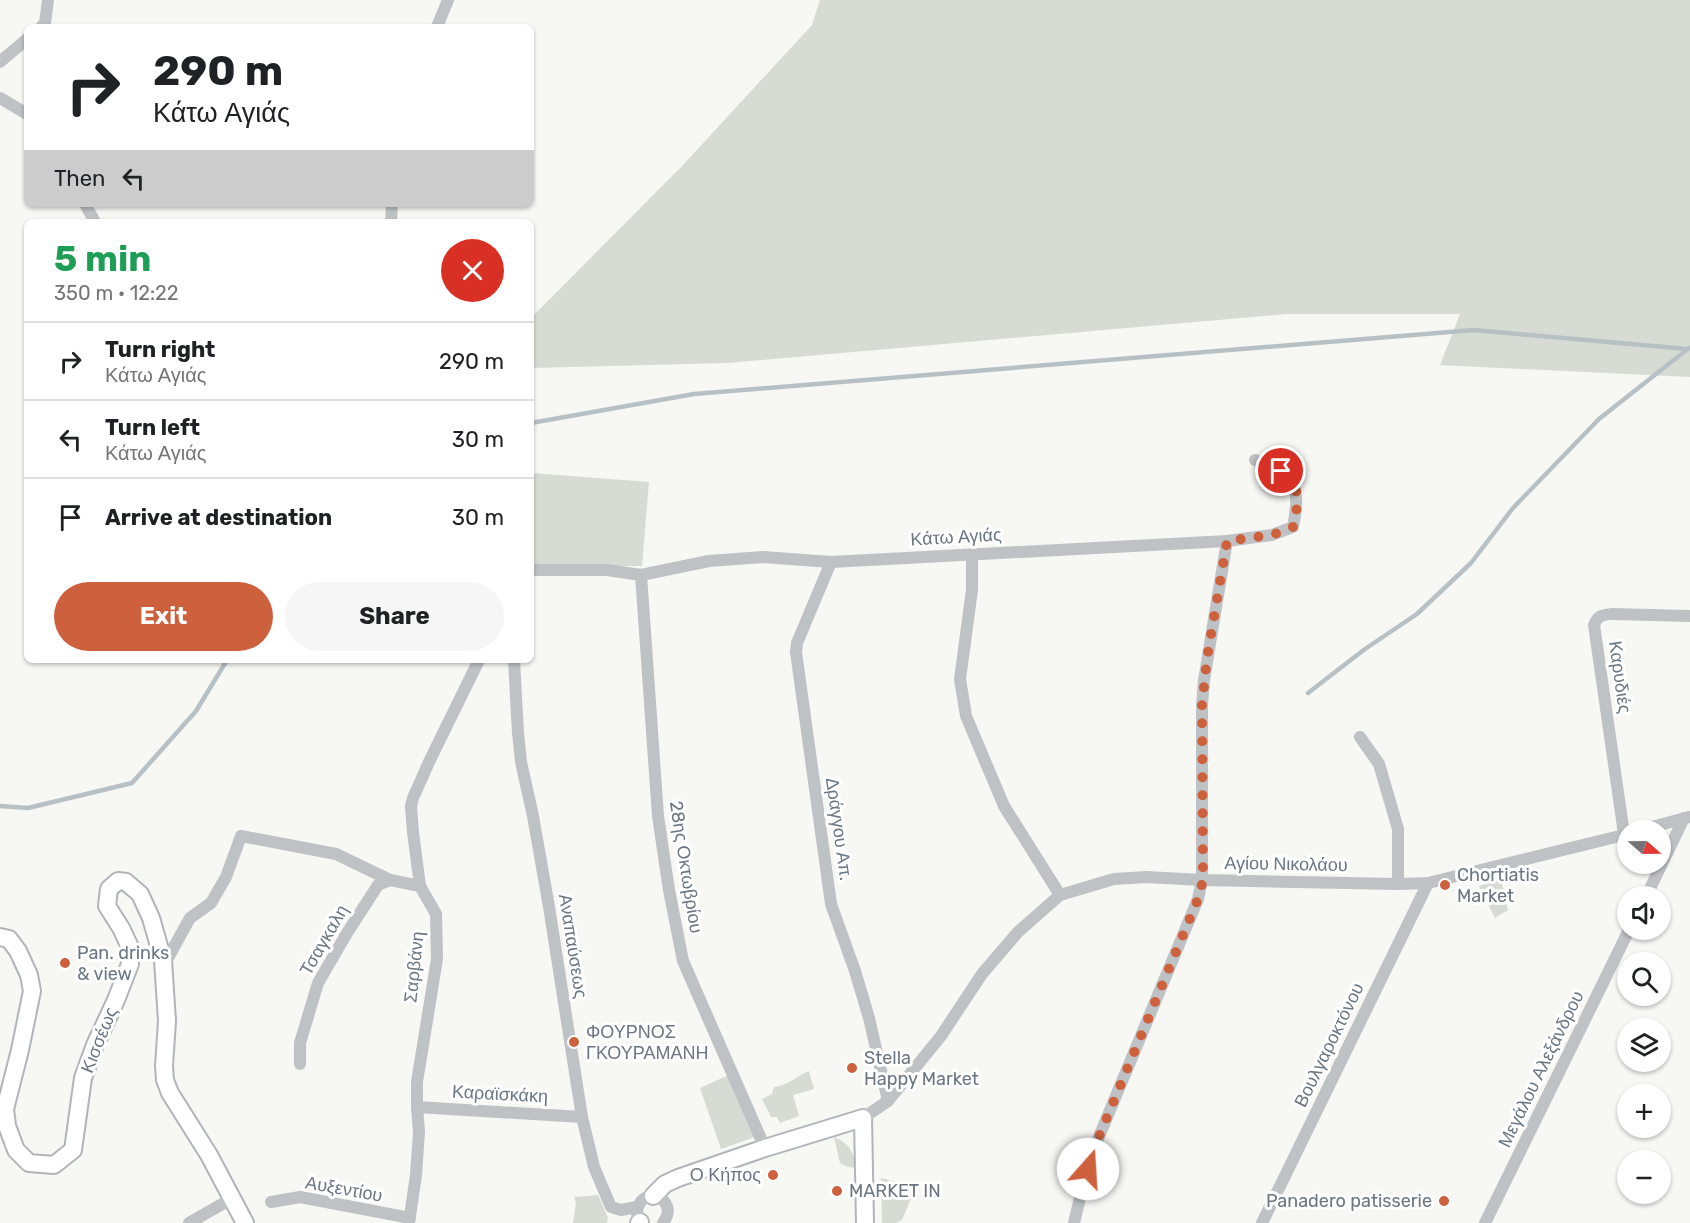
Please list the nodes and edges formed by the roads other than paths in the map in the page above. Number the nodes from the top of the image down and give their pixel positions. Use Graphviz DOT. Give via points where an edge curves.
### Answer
graph roads {
  1 [pos="48,0"];
  2 [pos="448,0"];
  3 [pos="44,24"];
  4 [pos="438,24"];
  5 [pos="24,42"];
  6 [pos="0,62"];
  7 [pos="0,98"];
  8 [pos="24,112"];
  9 [pos="1255,460"];
  10 [pos="1227,541"];
  11 [pos="972,554"];
  12 [pos="831,562"];
  13 [pos="534,570"];
  14 [pos="640,575"];
  15 [pos="1690,616"];
  16 [pos="478,663"];
  17 [pos="514,663"];
  18 [pos="1360,737"];
  19 [pos="1687,818"];
  20 [pos="1624,820"];
  21 [pos="1671,822"];
  22 [pos="1617,836"];
  23 [pos="390,880"];
  24 [pos="1203,880"];
  25 [pos="1428,883"];
  26 [pos="1398,884"];
  27 [pos="420,886"];
  28 [pos="1652,886"];
  29 [pos="1060,895"];
  30 [pos="0,937"];
  31 [pos="1624,940"];
  32 [pos="163,967"];
  33 [pos="300,1064"];
  34 [pos="888,1101"];
  35 [pos="417,1107"];
  36 [pos="582,1117"];
  37 [pos="863,1118"];
  38 [pos="765,1148"];
  39 [pos="653,1196"];
  40 [pos="231,1199"];
  41 [pos="271,1202"];
  42 [pos="639,1219"];
  43 [pos="410,1221"];
  44 [pos="189,1223"];
  45 [pos="245,1223"];
  46 [pos="663,1223"];
  47 [pos="865,1223"];
  48 [pos="1074,1223"];
  49 [pos="1262,1223"];
  50 [pos="1485,1223"];
  1 -- 3 [label="street"];
  2 -- 4 [label="street"];
  5 -- 6 [label="street"];
  7 -- 8 [label="street"];
  9 -- 10 [label="street, Κάτω Αγιάς" via="1281,471 1296,486 1293,527 1272,535"];
  10 -- 11 [label="street, Κάτω Αγιάς"];
  10 -- 24 [label="street" via="1202,705"];
  11 -- 12 [label="street, Κάτω Αγιάς"];
  11 -- 29 [label="street" via="972,590 960,679 966,716 1004,806"];
  12 -- 14 [label="street, Κάτω Αγιάς" via="763,557 709,561"];
  12 -- 34 [label="street, Δράγγου Απ." via="796,651 831,904 869,1018"];
  13 -- 14 [label="street, Κάτω Αγιάς" via="607,570"];
  14 -- 38 [label="street, 28ης Οκτωβρίου" via="658,816 683,961"];
  15 -- 20 [label="street, Καρυδιές" via="1612,614 1597,618 1594,625"];
  16 -- 27 [label="street, Σαρβάνη" via="413,798"];
  17 -- 36 [label="street, Αναπαύσεως" via="521,762 549,907"];
  18 -- 26 [label="street" via="1379,764 1398,829"];
  19 -- 21 [label="street"];
  19 -- 28 [label="street"];
  22 -- 25 [label="street, Αγίου Νικολάου"];
  23 -- 27 [label="street"];
  23 -- 32 [label="street" via="336,854 241,836 226,877 211,903 190,918"];
  23 -- 33 [label="street, Τσαγκαλη" via="378,885 318,983 300,1043"];
  24 -- 26 [label="street, Αγίου Νικολάου"];
  24 -- 29 [label="street, Αγίου Νικολάου" via="1114,879"];
  24 -- 48 [label="street" via="1091,1157"];
  25 -- 26 [label="street, Αγίου Νικολάου"];
  25 -- 49 [label="street, Βουλγαροκτόνου"];
  27 -- 35 [label="street, Σαρβάνη" via="436,914 437,958 419,1063"];
  29 -- 34 [label="street, Αγίου Νικολάου" via="1018,932 982,974 940,1036"];
  30 -- 32 [label="street, Κισσέως" via="9,939 18,951 32,991 5,1109 16,1150 29,1163 54,1165 73,1150 83,1078 130,964 129,945 107,906 109,889 118,881 126,882 140,894 151,918"];
  31 -- 50 [label="street, Μεγάλου Αλεξάνδρου"];
  32 -- 40 [label="street, Κισσέως" via="167,1021 165,1080"];
  34 -- 37 [label="street, Αγίου Νικολάου"];
  35 -- 36 [label="street, Καραϊσκάκη"];
  35 -- 43 [label="street, Σαρβάνη" via="420,1132"];
  36 -- 42 [label="street, Αναπαύσεως" via="594,1167 611,1207"];
  37 -- 38 [label="street"];
  37 -- 47 [label="street"];
  38 -- 39 [label="street" via="678,1178"];
  39 -- 42 [label="street" via="643,1198"];
  39 -- 46 [label="street" via="666,1204 668,1214"];
  40 -- 44 [label="street"];
  40 -- 45 [label="street, Κισσέως"];
  41 -- 43 [label="street, Αυξεντίου" via="300,1197"];
}
